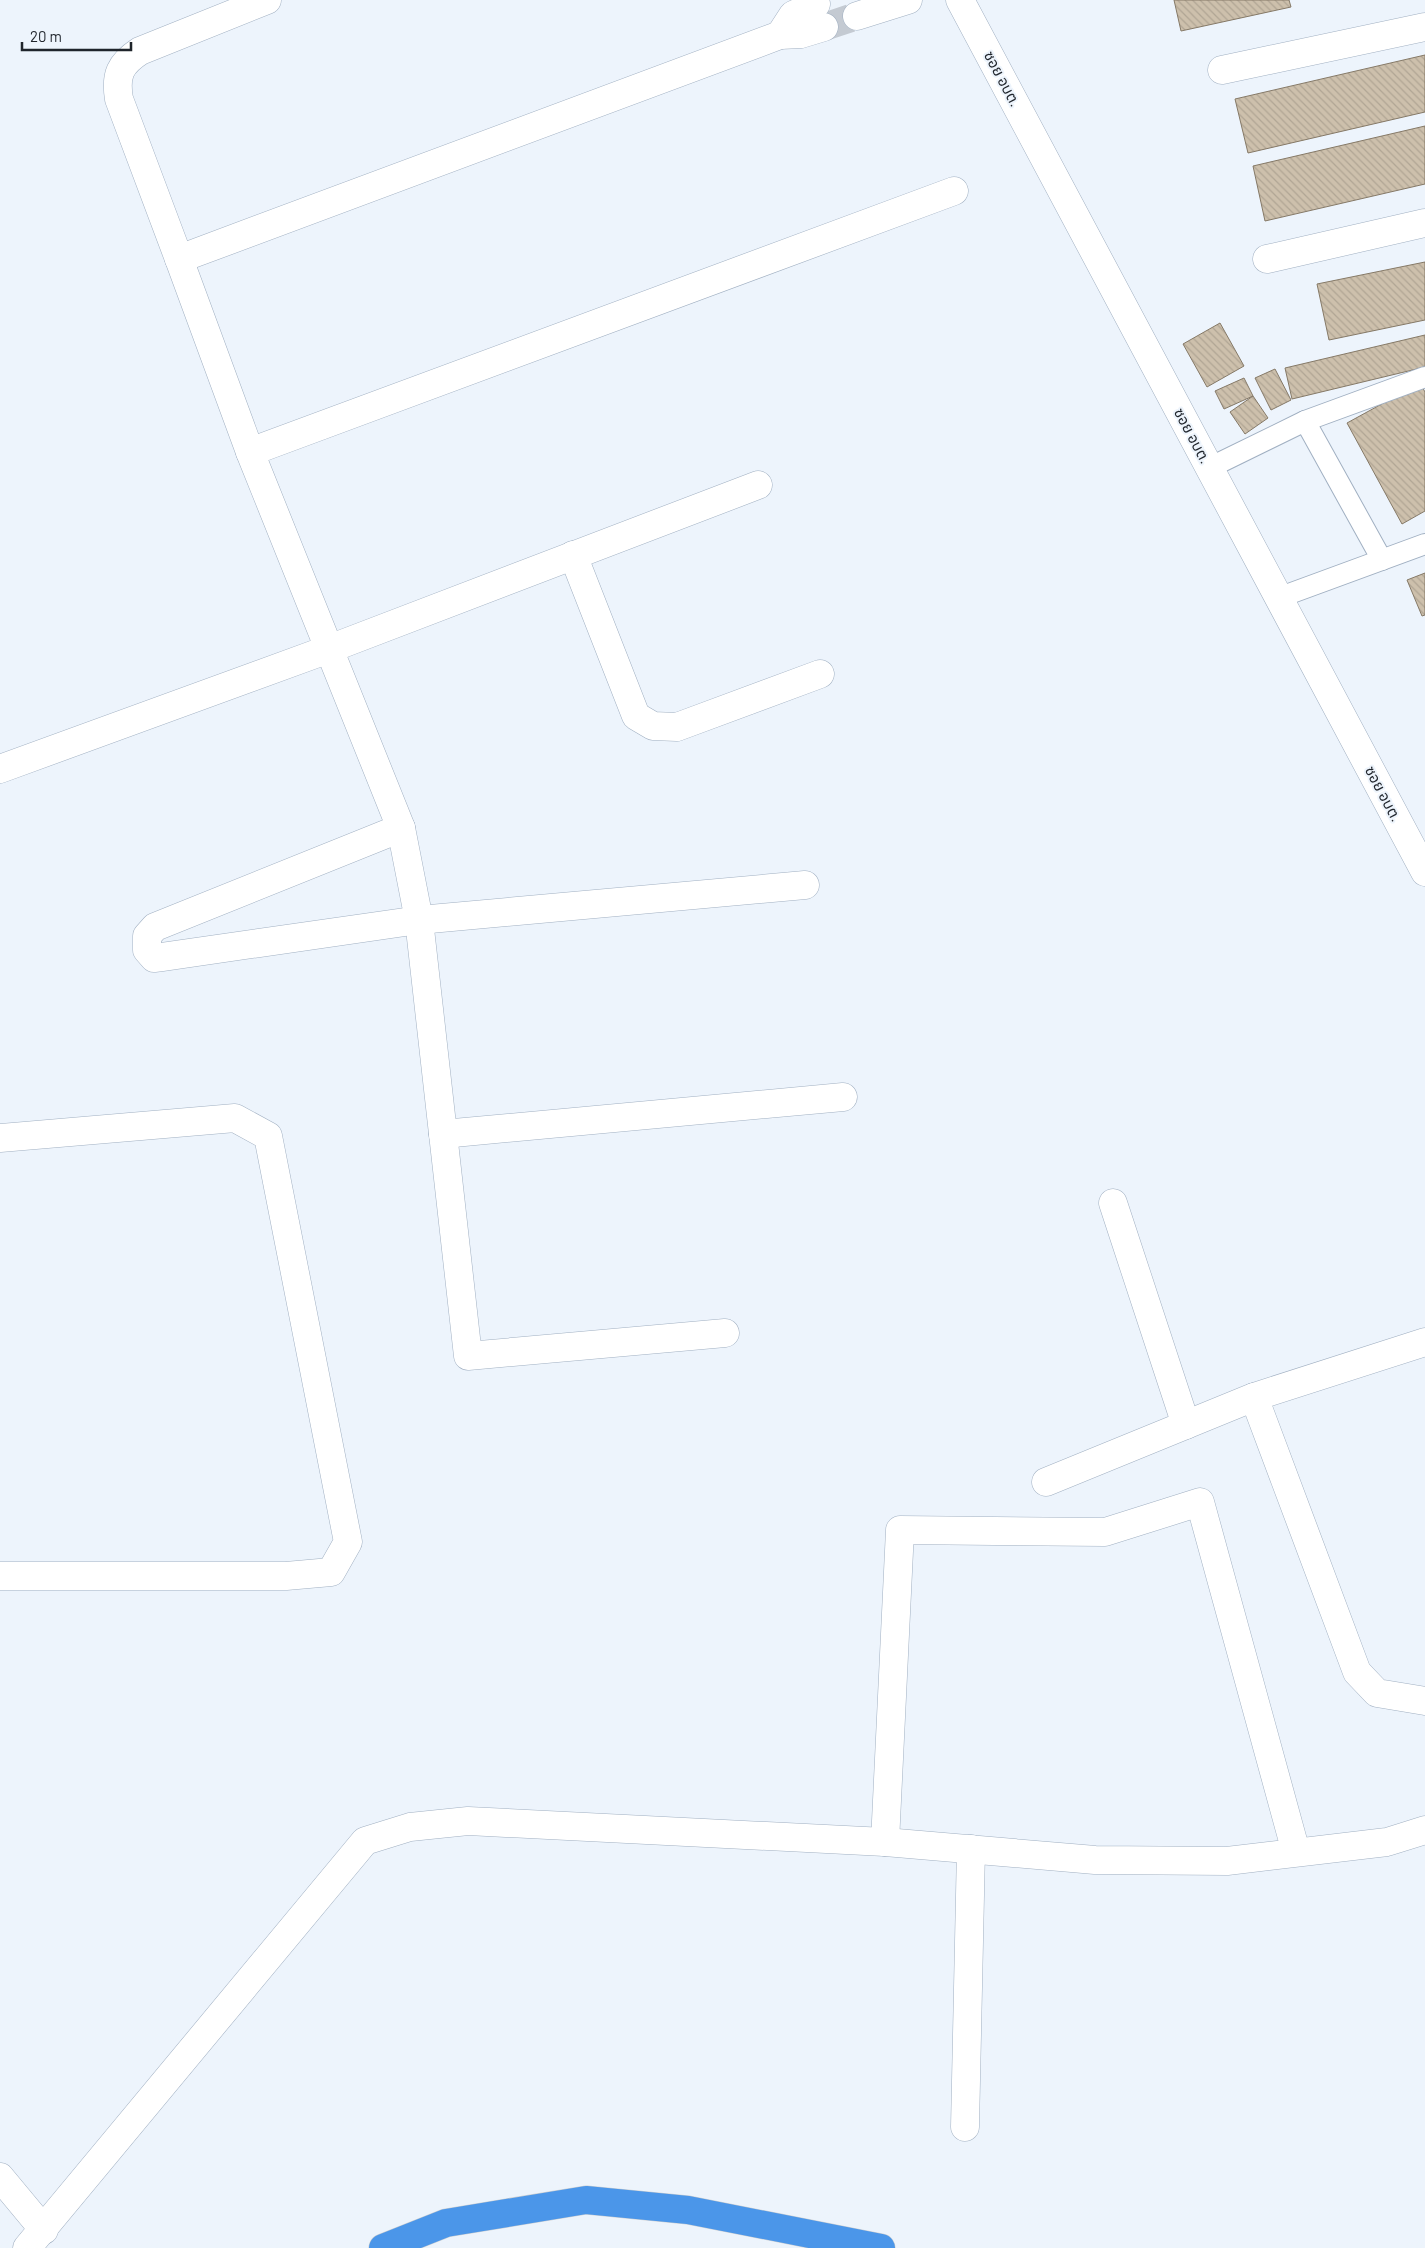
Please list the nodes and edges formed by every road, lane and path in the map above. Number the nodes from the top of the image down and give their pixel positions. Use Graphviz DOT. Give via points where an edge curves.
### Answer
graph roads {
  1 [pos="267,0"];
  2 [pos="908,0"];
  3 [pos="960,0"];
  4 [pos="820,16"];
  5 [pos="858,16"];
  6 [pos="1425,27"];
  7 [pos="1222,70"];
  8 [pos="954,191"];
  9 [pos="1425,223"];
  10 [pos="179,259"];
  11 [pos="1267,259"];
  12 [pos="1425,377"];
  13 [pos="1305,422"];
  14 [pos="250,452"];
  15 [pos="1209,468"];
  16 [pos="758,484"];
  17 [pos="1425,544"];
  18 [pos="573,556"];
  19 [pos="1382,560"];
  20 [pos="1278,598"];
  21 [pos="329,649"];
  22 [pos="820,674"];
  23 [pos="0,769"];
  24 [pos="401,828"];
  25 [pos="1425,872"];
  26 [pos="805,885"];
  27 [pos="418,920"];
  28 [pos="843,1097"];
  29 [pos="443,1134"];
  30 [pos="0,1138"];
  31 [pos="1113,1203"];
  32 [pos="725,1332"];
  33 [pos="1425,1342"];
  34 [pos="1254,1398"];
  35 [pos="1186,1425"];
  36 [pos="1046,1482"];
  37 [pos="0,1576"];
  38 [pos="1425,1701"];
  39 [pos="1425,1830"];
  40 [pos="885,1842"];
  41 [pos="971,1849"];
  42 [pos="1296,1852"];
  43 [pos="966,2127"];
  44 [pos="0,2177"];
  45 [pos="36,2239"];
  46 [pos="845,2243"];
  47 [pos="383,2248"];
  48 [pos="881,2248"];
  1 -- 10 [label="street" via="140,51 129,58 120,70 116,84 119,99"];
  2 -- 5 [label="street"];
  3 -- 15 [label="street, ซอย อบต."];
  4 -- 10 [label="street" via="800,34 780,35"];
  6 -- 7 [label="street"];
  8 -- 14 [label="street"];
  9 -- 11 [label="street"];
  10 -- 14 [label="street"];
  12 -- 13 [label="lane"];
  13 -- 15 [label="lane"];
  13 -- 19 [label="lane"];
  14 -- 21 [label="street"];
  15 -- 20 [label="street, ซอย อบต."];
  16 -- 18 [label="street"];
  17 -- 19 [label="lane"];
  18 -- 21 [label="street"];
  18 -- 22 [label="street" via="636,716 653,726 677,727"];
  19 -- 20 [label="lane"];
  20 -- 25 [label="street, ซอย อบต."];
  21 -- 23 [label="street"];
  21 -- 24 [label="street"];
  24 -- 27 [label="street"];
  24 -- 27 [label="street" via="155,927 147,936 147,950 154,958"];
  26 -- 27 [label="street"];
  27 -- 29 [label="street"];
  28 -- 29 [label="street"];
  29 -- 32 [label="street" via="468,1356"];
  30 -- 37 [label="street" via="236,1118 268,1136 348,1542 330,1572 286,1576"];
  31 -- 35 [label="street"];
  33 -- 34 [label="street"];
  34 -- 35 [label="street"];
  34 -- 38 [label="street" via="1358,1672 1377,1692"];
  35 -- 36 [label="street"];
  39 -- 42 [label="street" via="1387,1842"];
  40 -- 41 [label="street"];
  40 -- 42 [label="street" via="900,1530 1105,1532 1200,1502"];
  40 -- 45 [label="street" via="468,1820 410,1826 365,1841"];
  41 -- 42 [label="street" via="1094,1860 1227,1861"];
  41 -- 43 [label="street"];
  44 -- 45 [label="street"];
  46 -- 47 [label="highway" via="688,2210 586,2200 446,2223"];
  46 -- 48 [label="highway"];
}
